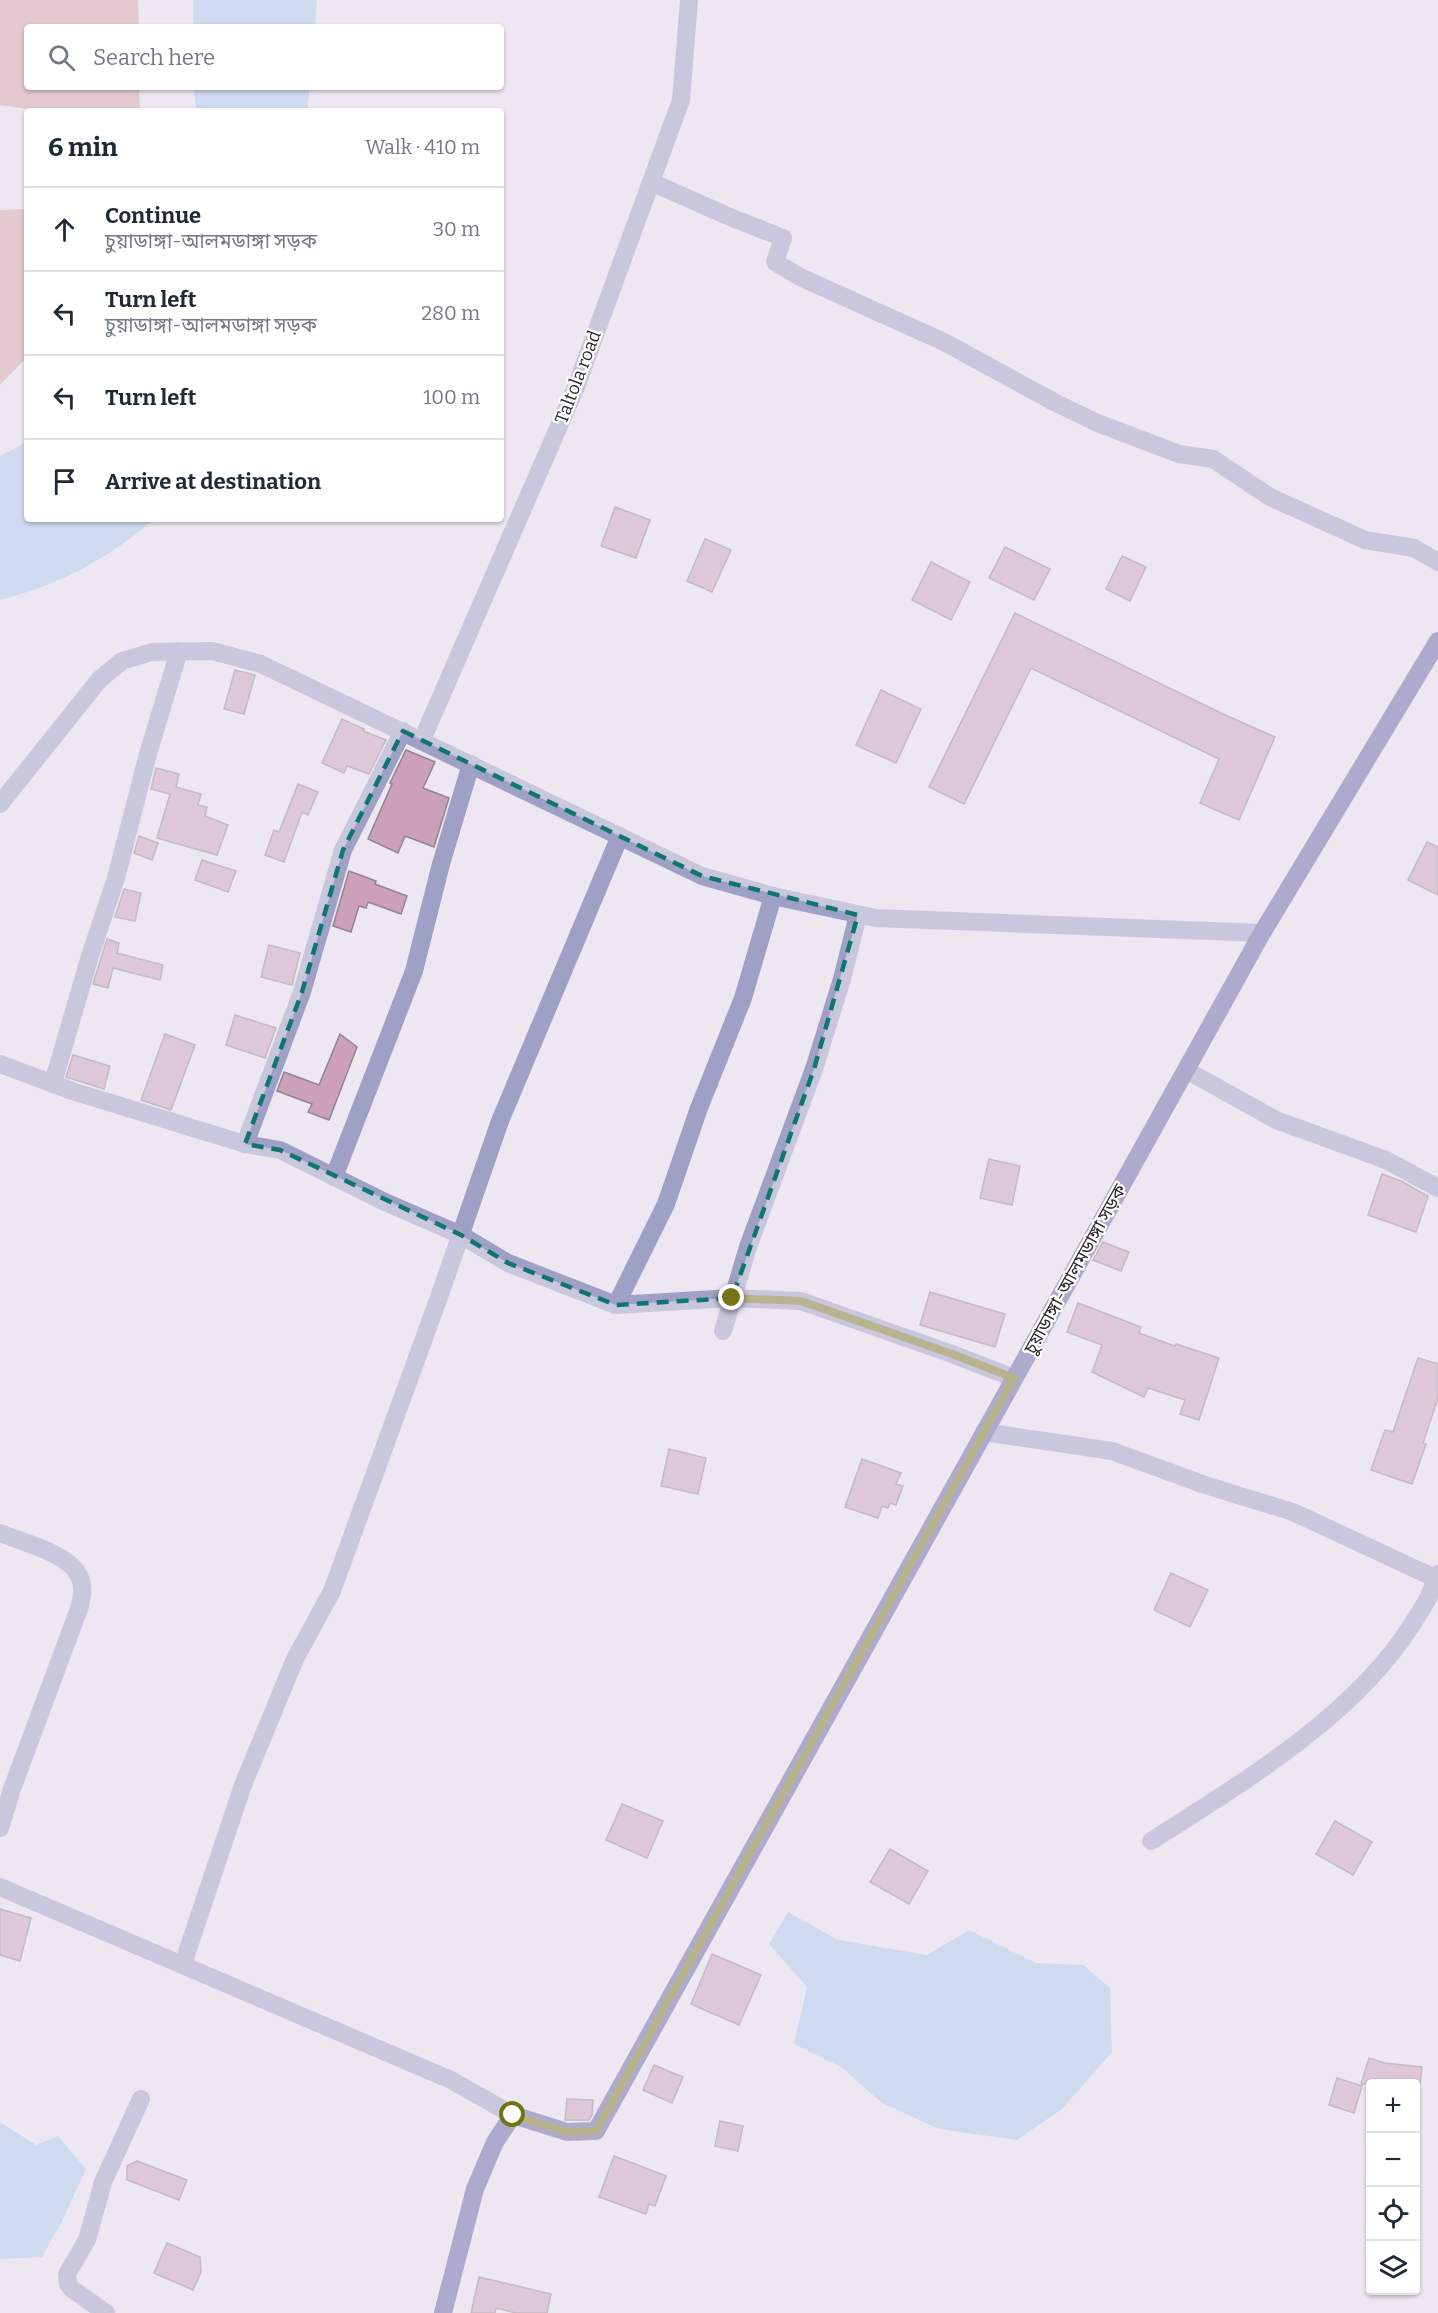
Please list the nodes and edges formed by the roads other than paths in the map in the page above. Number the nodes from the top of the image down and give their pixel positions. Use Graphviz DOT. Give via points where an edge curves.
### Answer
graph roads {
  1 [pos="689,0"];
  2 [pos="651,182"];
  3 [pos="1438,562"];
  4 [pos="1438,641"];
  5 [pos="178,651"];
  6 [pos="403,731"];
  7 [pos="422,740"];
  8 [pos="471,764"];
  9 [pos="0,804"];
  10 [pos="620,836"];
  11 [pos="773,896"];
  12 [pos="858,915"];
  13 [pos="1262,933"];
  14 [pos="0,1064"];
  15 [pos="1186,1070"];
  16 [pos="53,1083"];
  17 [pos="245,1144"];
  18 [pos="334,1177"];
  19 [pos="1438,1188"];
  20 [pos="461,1234"];
  21 [pos="732,1298"];
  22 [pos="616,1305"];
  23 [pos="723,1331"];
  24 [pos="1014,1378"];
  25 [pos="984,1432"];
  26 [pos="0,1533"];
  27 [pos="1437,1576"];
  28 [pos="0,1827"];
  29 [pos="1151,1841"];
  30 [pos="0,1887"];
  31 [pos="183,1964"];
  32 [pos="141,2099"];
  33 [pos="513,2115"];
  34 [pos="106,2313"];
  35 [pos="443,2313"];
  1 -- 2 [label="street, Taltola road" via="681,100"];
  2 -- 3 [label="street" via="783,238 775,262 800,277 944,342 1095,422 1179,453 1213,459 1270,497 1365,540 1414,548"];
  2 -- 7 [label="street, Taltola road" via="576,387"];
  4 -- 13 [label="main road, চুয়াডাঙ্গা-আলমডাঙ্গা সড়ক"];
  5 -- 6 [label="street" via="212,651 261,664"];
  5 -- 9 [label="street" via="152,652 122,661 99,680"];
  5 -- 16 [label="street" via="116,879"];
  6 -- 7 [label="street"];
  6 -- 17 [label="street" via="343,850 302,992"];
  7 -- 8 [label="street"];
  8 -- 10 [label="street"];
  8 -- 18 [label="street" via="414,971"];
  10 -- 11 [label="street" via="702,876"];
  10 -- 20 [label="street" via="523,1064"];
  11 -- 12 [label="street"];
  11 -- 22 [label="street" via="742,998 666,1204"];
  12 -- 13 [label="street"];
  12 -- 21 [label="street" via="814,1069 747,1247"];
  13 -- 15 [label="main road, চুয়াডাঙ্গা-আলমডাঙ্গা সড়ক"];
  14 -- 16 [label="street"];
  15 -- 19 [label="street" via="1276,1120 1386,1160"];
  15 -- 24 [label="main road, চুয়াডাঙ্গা-আলমডাঙ্গা সড়ক"];
  16 -- 17 [label="street"];
  17 -- 18 [label="street" via="280,1150"];
  18 -- 20 [label="street"];
  20 -- 22 [label="street" via="508,1263"];
  20 -- 31 [label="street" via="332,1591 295,1659 243,1785"];
  21 -- 22 [label="street"];
  21 -- 23 [label="street"];
  21 -- 24 [label="street" via="801,1301"];
  24 -- 25 [label="main road, চুয়াডাঙ্গা-আলমডাঙ্গা সড়ক"];
  25 -- 27 [label="street" via="1112,1451 1293,1512"];
  25 -- 33 [label="main road, চুয়াডাঙ্গা-আলমডাঙ্গা সড়ক" via="596,2131 567,2132"];
  26 -- 28 [label="street" via="66,1559 80,1578 82,1591 80,1606"];
  27 -- 29 [label="street" via="1433,1592 1403,1640 1350,1700 1252,1778"];
  30 -- 31 [label="street"];
  31 -- 33 [label="street" via="451,2080"];
  32 -- 34 [label="street" via="103,2182 87,2240 67,2274 72,2289"];
  33 -- 35 [label="main road" via="495,2142 475,2189"];
}
